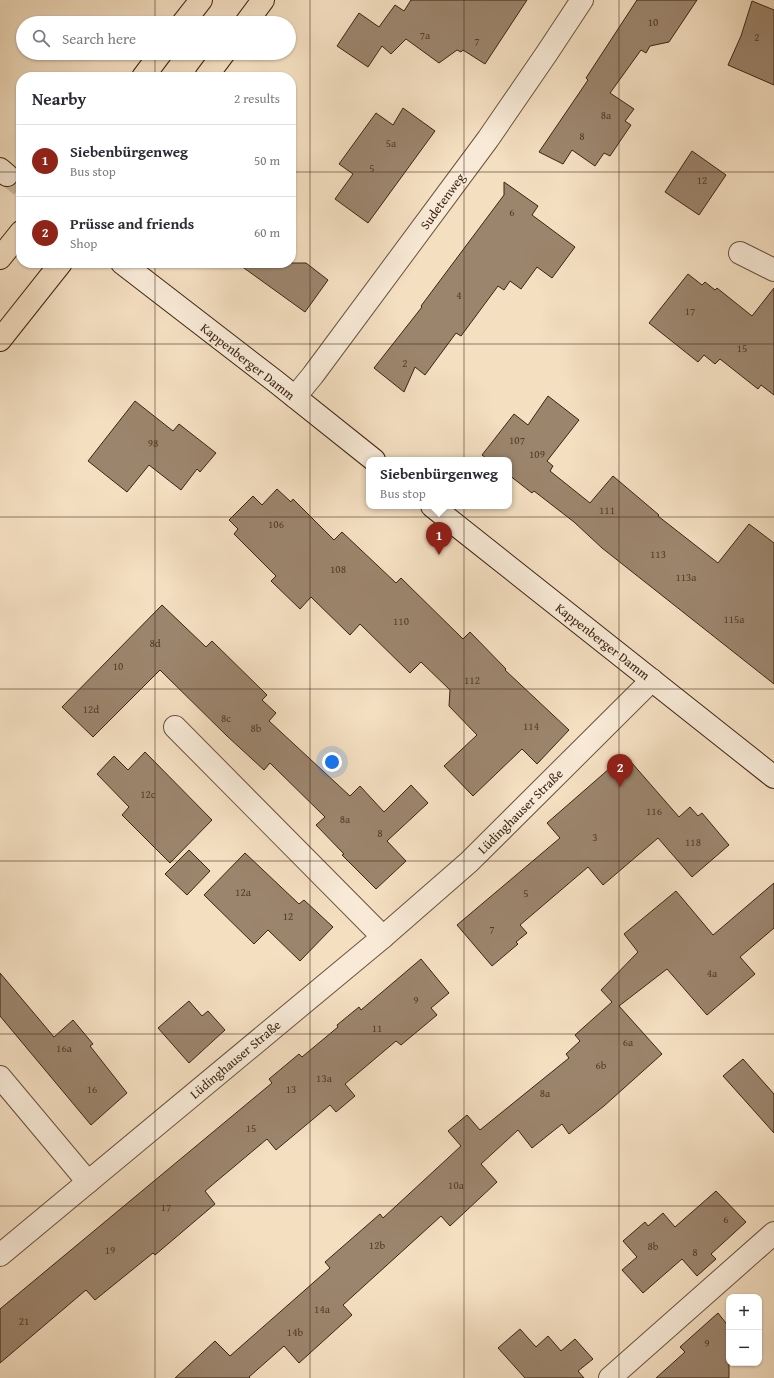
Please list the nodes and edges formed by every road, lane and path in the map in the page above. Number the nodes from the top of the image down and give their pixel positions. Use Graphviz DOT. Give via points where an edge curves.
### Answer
graph roads {
  1 [pos="201,0"];
  2 [pos="263,0"];
  3 [pos="582,0"];
  4 [pos="188,16"];
  5 [pos="251,16"];
  6 [pos="156,60"];
  7 [pos="219,60"];
  8 [pos="147,72"];
  9 [pos="210,72"];
  10 [pos="16,238"];
  11 [pos="740,253"];
  12 [pos="0,258"];
  13 [pos="57,268"];
  14 [pos="128,268"];
  15 [pos="774,270"];
  16 [pos="23,311"];
  17 [pos="0,340"];
  18 [pos="0,348"];
  19 [pos="295,397"];
  20 [pos="370,457"];
  21 [pos="436,509"];
  22 [pos="652,680"];
  23 [pos="175,727"];
  24 [pos="774,777"];
  25 [pos="383,937"];
  26 [pos="0,1077"];
  27 [pos="88,1182"];
  28 [pos="774,1233"];
  29 [pos="0,1256"];
  30 [pos="610,1378"];
  1 -- 4 [label="highway"];
  2 -- 5 [label="highway"];
  3 -- 19 [label="street, Sudetenweg" via="488,139"];
  6 -- 8 [label="highway"];
  7 -- 9 [label="highway"];
  10 -- 12 [label="highway"];
  11 -- 15 [label="street"];
  13 -- 16 [label="highway"];
  14 -- 19 [label="street, Kappenberger Damm"];
  16 -- 17 [label="highway"];
  16 -- 18 [label="highway"];
  19 -- 20 [label="street, Kappenberger Damm"];
  21 -- 22 [label="street, Kappenberger Damm"];
  22 -- 24 [label="street, Kappenberger Damm"];
  22 -- 25 [label="street, Lüdinghauser Straße" via="469,862"];
  23 -- 25 [label="street"];
  25 -- 27 [label="street, Lüdinghauser Straße"];
  26 -- 27 [label="street"];
  27 -- 29 [label="street, Lüdinghauser Straße"];
  28 -- 30 [label="street"];
}
